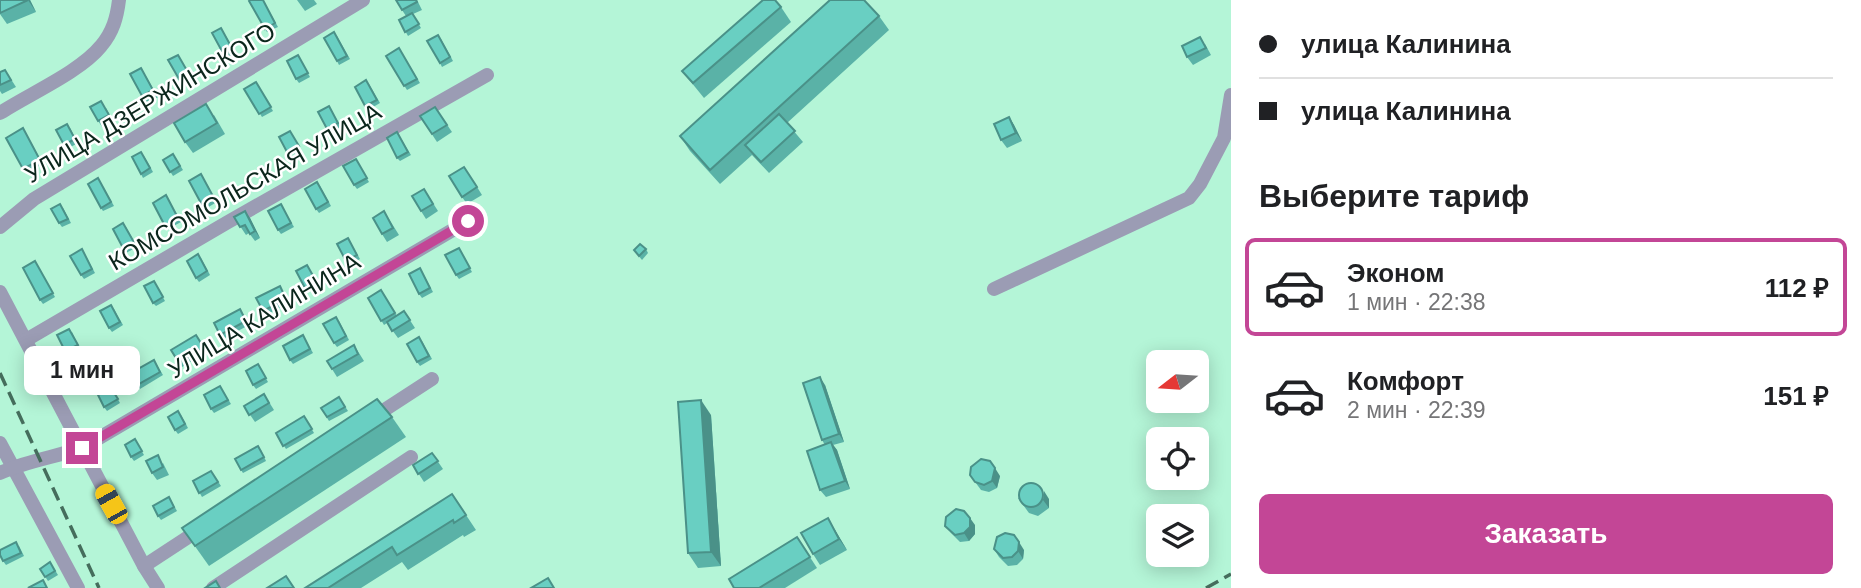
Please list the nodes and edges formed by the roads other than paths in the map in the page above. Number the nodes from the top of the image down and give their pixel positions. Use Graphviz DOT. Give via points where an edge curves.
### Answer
graph roads {
  1 [pos="118,0"];
  2 [pos="363,0"];
  3 [pos="487,75"];
  4 [pos="1231,95"];
  5 [pos="0,113"];
  6 [pos="468,221"];
  7 [pos="0,227"];
  8 [pos="994,289"];
  9 [pos="0,292"];
  10 [pos="26,340"];
  11 [pos="432,379"];
  12 [pos="363,424"];
  13 [pos="0,443"];
  14 [pos="82,448"];
  15 [pos="411,457"];
  16 [pos="7,470"];
  17 [pos="213,521"];
  18 [pos="144,566"];
  19 [pos="78,588"];
  20 [pos="158,588"];
  21 [pos="213,588"];
  1 -- 5 [label="street" via="117,19 101,46 72,70"];
  2 -- 7 [label="street, УЛИЦА ДЗЕРЖИНСКОГО" via="34,199"];
  3 -- 10 [label="street, КОМСОМОЛЬСКАЯ УЛИЦА"];
  4 -- 8 [label="street" via="1224,138 1189,198"];
  6 -- 14 [label="street, УЛИЦА КАЛИНИНА"];
  9 -- 10 [label="street"];
  10 -- 14 [label="street"];
  11 -- 12 [label="street"];
  13 -- 16 [label="street"];
  14 -- 16 [label="street, УЛИЦА КАЛИНИНА"];
  14 -- 18 [label="street"];
  15 -- 21 [label="street"];
  16 -- 19 [label="street"];
  17 -- 18 [label="street"];
  18 -- 20 [label="street"];
}
